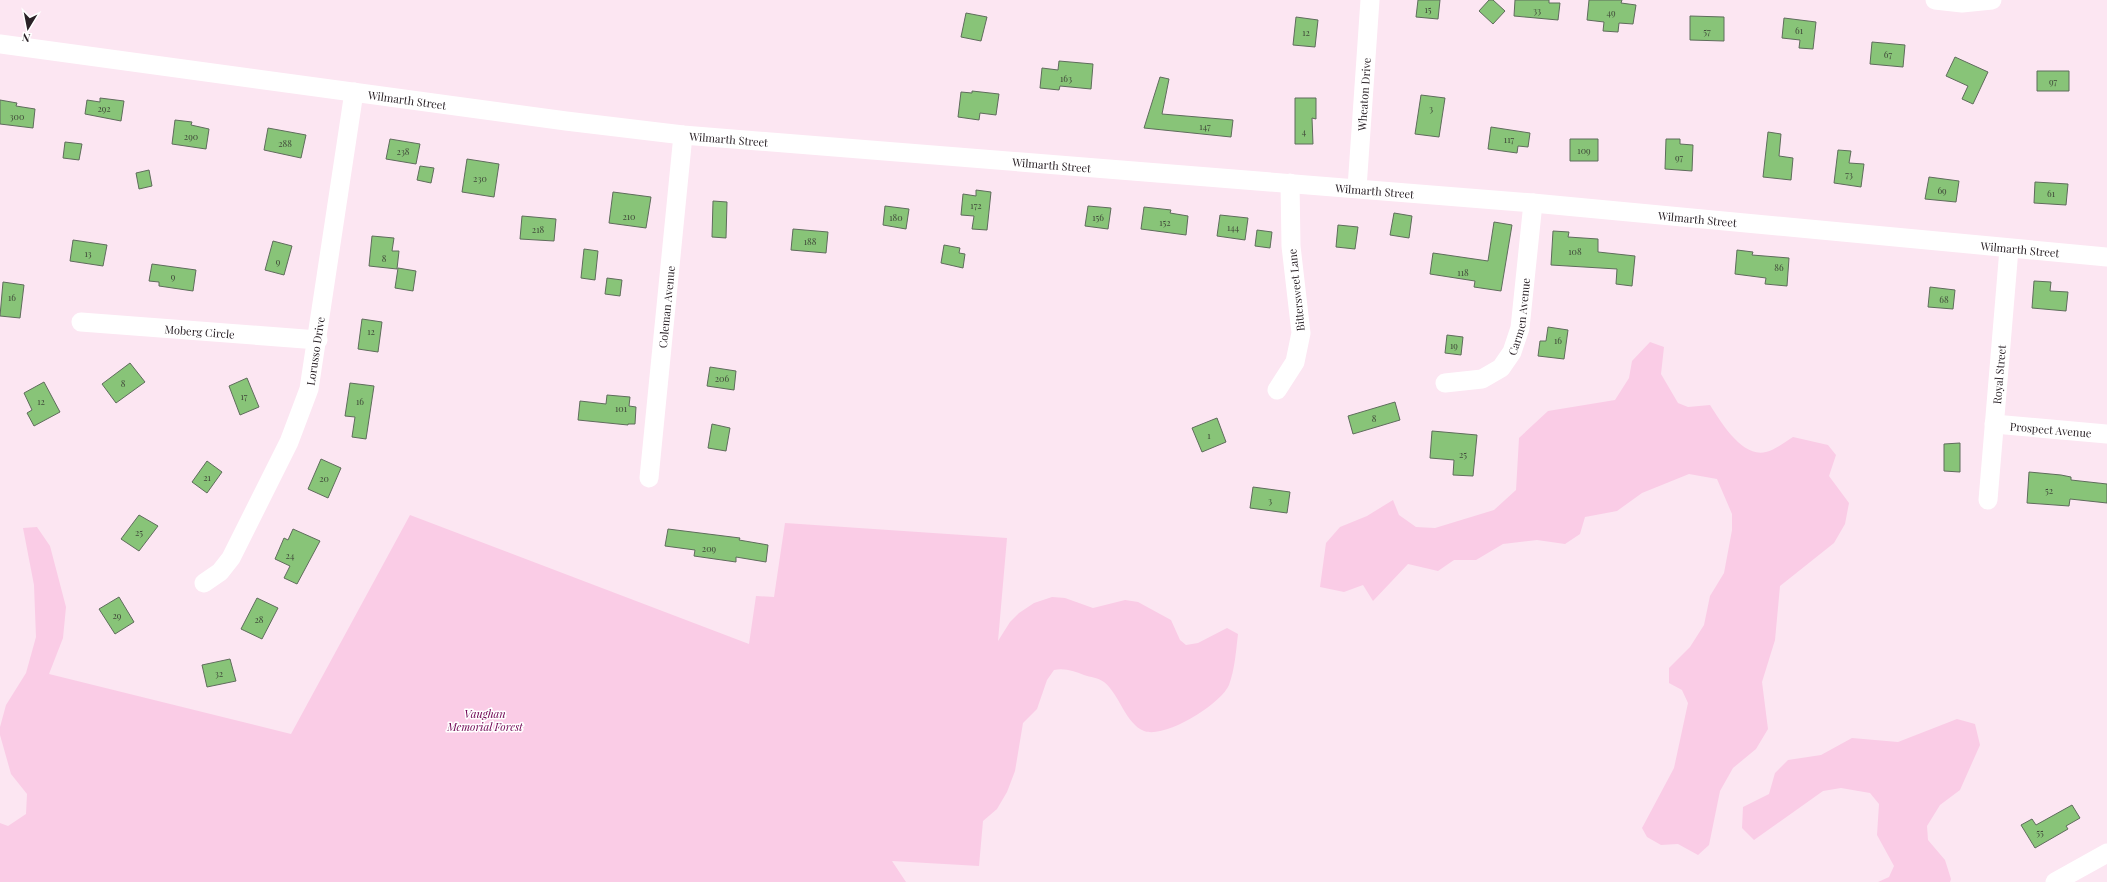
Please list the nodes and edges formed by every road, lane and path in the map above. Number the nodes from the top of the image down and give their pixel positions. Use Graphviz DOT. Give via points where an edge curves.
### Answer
graph roads {
  1 [pos="1370,0"];
  2 [pos="1935,0"];
  3 [pos="1992,0"];
  4 [pos="0,44"];
  5 [pos="354,92"];
  6 [pos="683,135"];
  7 [pos="1290,183"];
  8 [pos="1357,188"];
  9 [pos="1533,202"];
  10 [pos="2009,249"];
  11 [pos="2107,258"];
  12 [pos="81,322"];
  13 [pos="318,340"];
  14 [pos="1445,383"];
  15 [pos="1277,390"];
  16 [pos="1994,424"];
  17 [pos="2107,434"];
  18 [pos="649,478"];
  19 [pos="1988,500"];
  20 [pos="204,583"];
  21 [pos="2107,853"];
  22 [pos="2055,882"];
  1 -- 8 [label="street, Wheaton Drive"];
  2 -- 3 [label="street" via="1962,3"];
  4 -- 5 [label="street, Wilmarth Street"];
  5 -- 6 [label="street, Wilmarth Street"];
  5 -- 13 [label="street, Lorusso Drive"];
  6 -- 7 [label="street, Wilmarth Street"];
  6 -- 18 [label="street, Coleman Avenue"];
  7 -- 8 [label="street, Wilmarth Street"];
  7 -- 15 [label="street, Bittersweet Lane" via="1291,246 1301,333 1294,362"];
  8 -- 9 [label="street, Wilmarth Street"];
  9 -- 10 [label="street, Wilmarth Street"];
  9 -- 14 [label="street, Carmen Avenue" via="1520,328 1512,352 1501,368 1482,379"];
  10 -- 11 [label="street, Wilmarth Street"];
  10 -- 16 [label="street, Royal Street"];
  12 -- 13 [label="street, Moberg Circle"];
  13 -- 20 [label="street, Lorusso Drive" via="309,390 289,442 231,558 220,572"];
  16 -- 17 [label="street, Prospect Avenue"];
  16 -- 19 [label="street, Royal Street"];
  21 -- 22 [label="street"];
}
